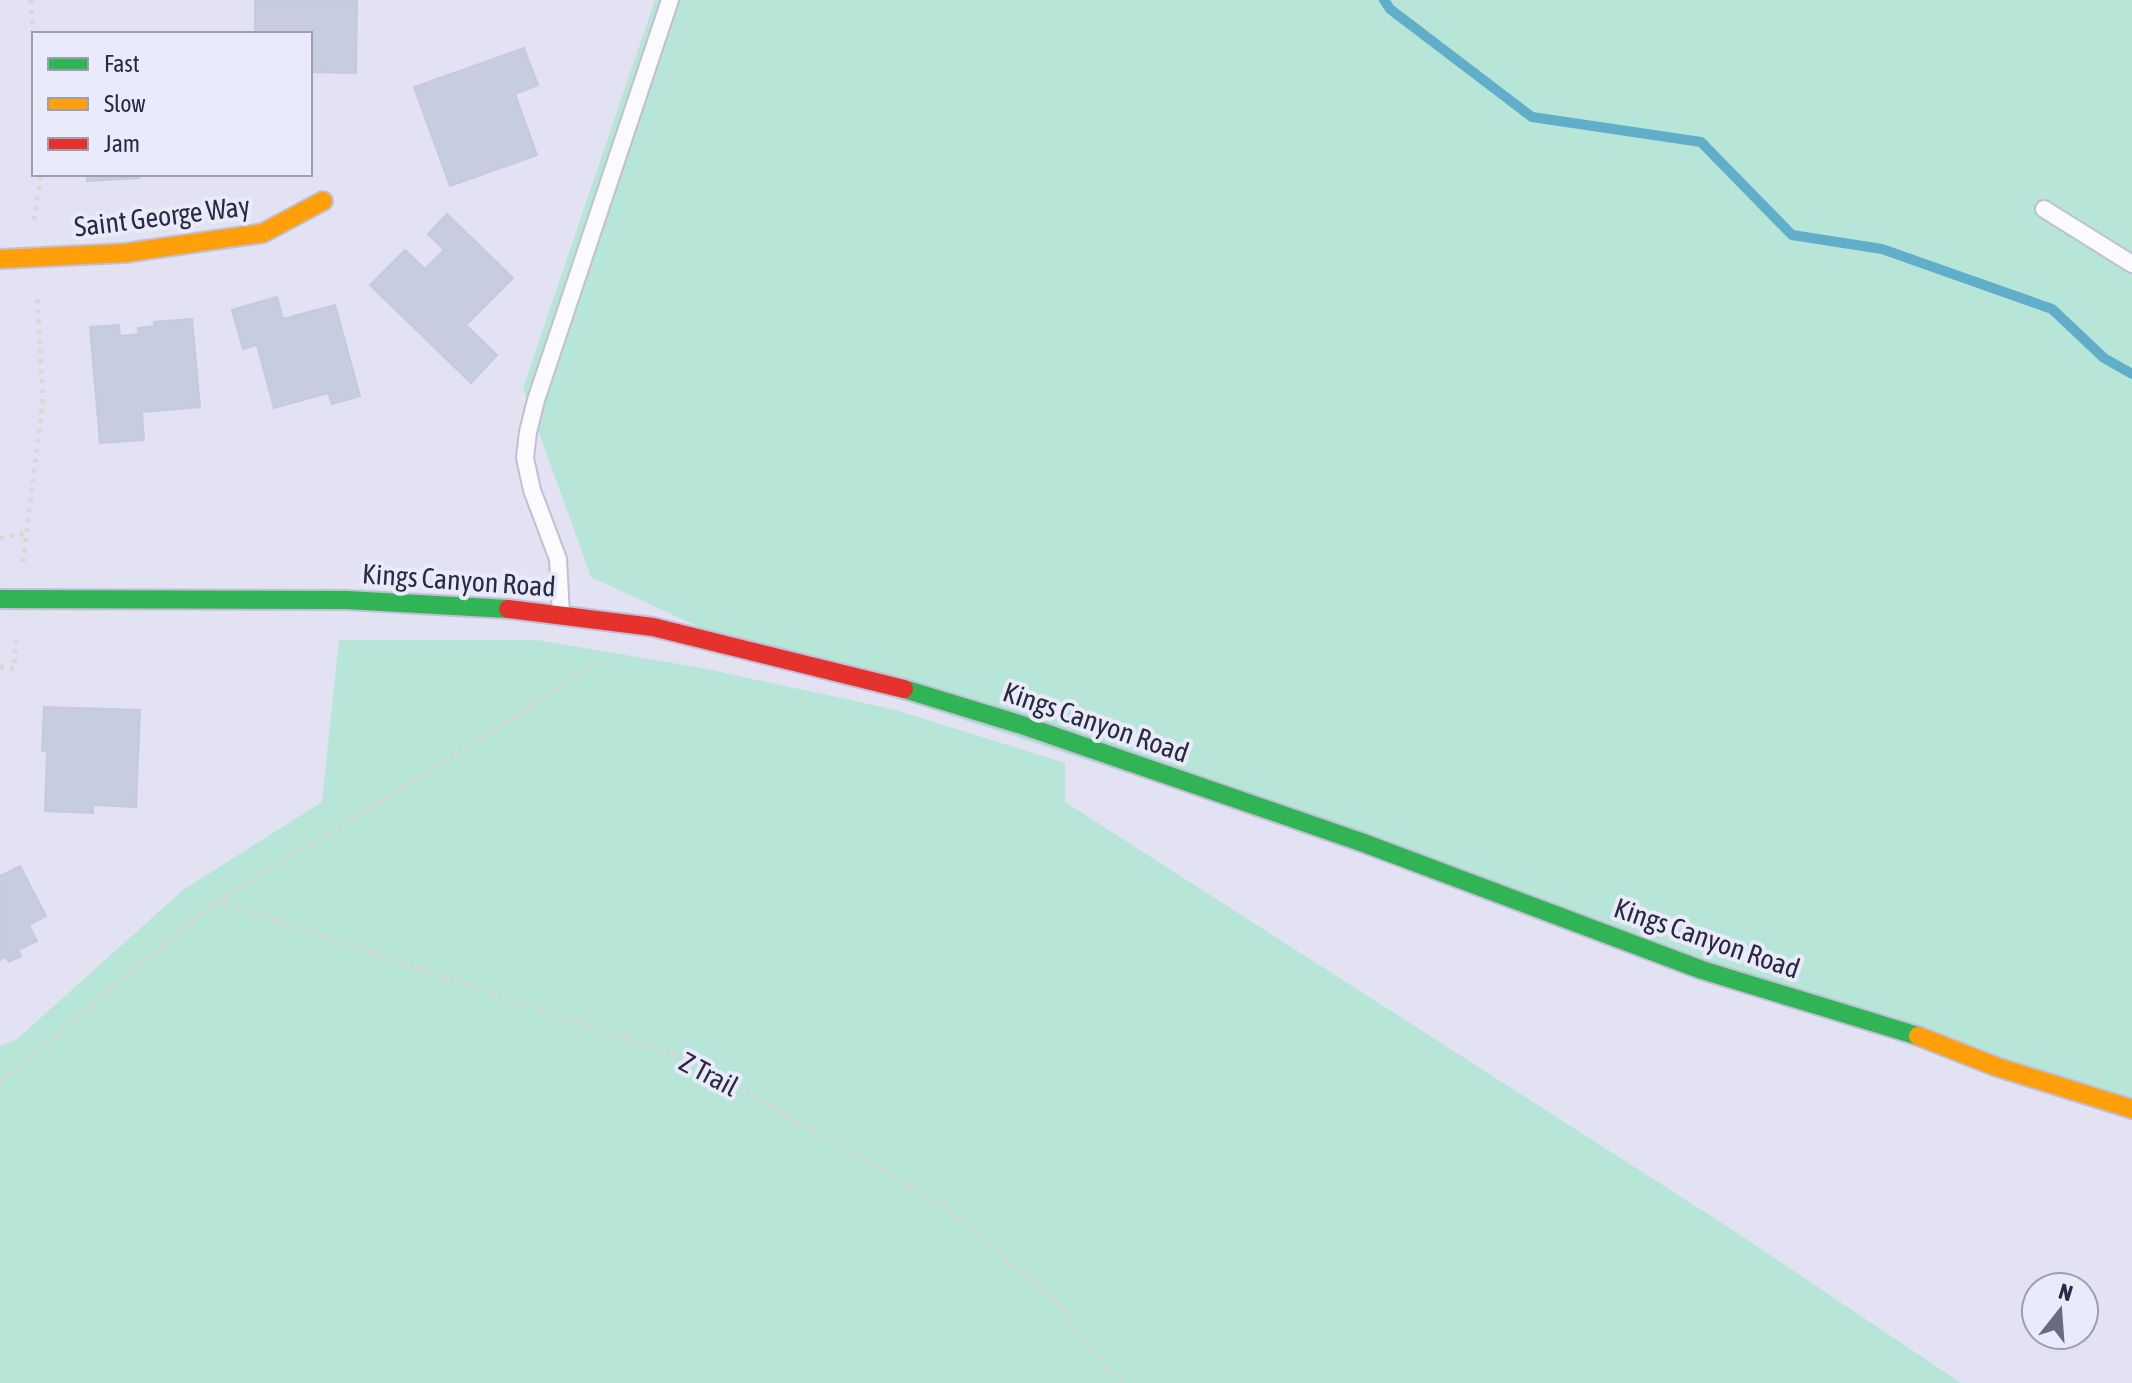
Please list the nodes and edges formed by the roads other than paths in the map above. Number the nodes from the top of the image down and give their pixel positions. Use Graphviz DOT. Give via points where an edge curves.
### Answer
graph roads {
  1 [pos="670,0"];
  2 [pos="323,201"];
  3 [pos="2044,209"];
  4 [pos="0,259"];
  5 [pos="2132,264"];
  6 [pos="0,599"];
  7 [pos="561,616"];
  8 [pos="2132,1109"];
  1 -- 7 [label="lane" via="528,432 525,458 558,559"];
  2 -- 4 [label="street, Saint George Way" via="263,233 125,253"];
  3 -- 5 [label="lane"];
  6 -- 7 [label="street, Kings Canyon Road" via="347,600"];
  7 -- 8 [label="street, Kings Canyon Road" via="653,627 888,684 1022,725 1361,842 1702,970"];
}
